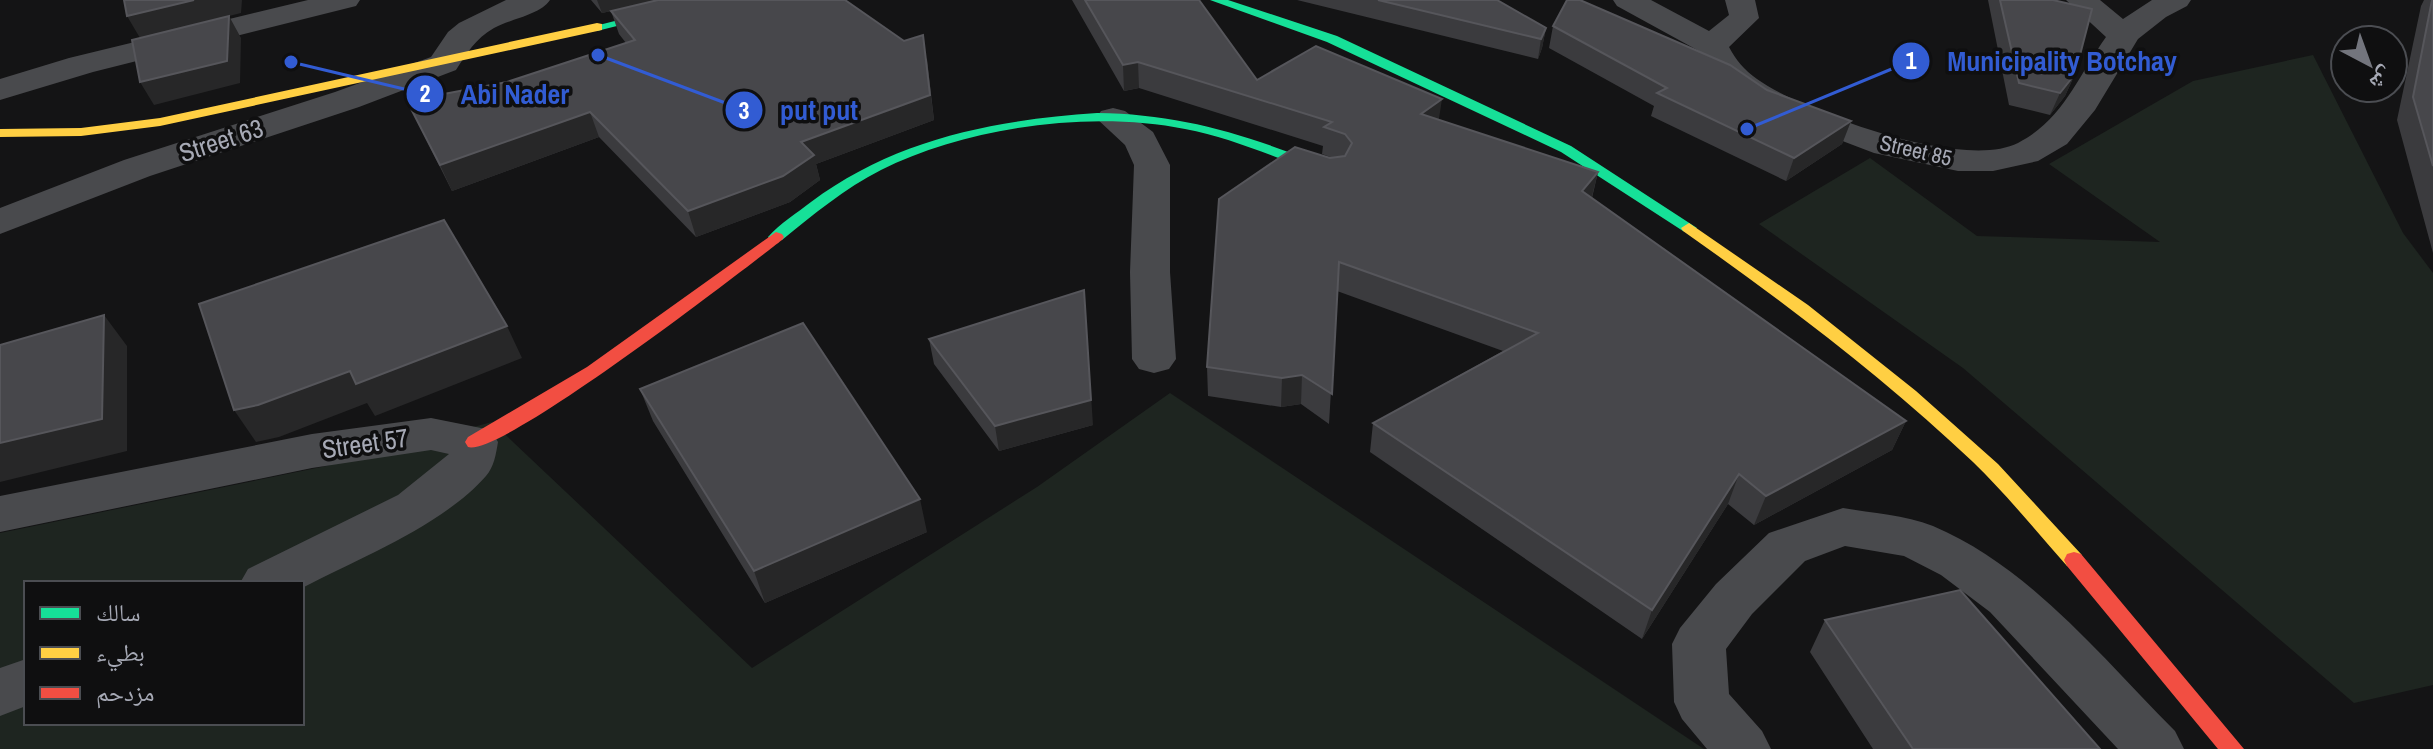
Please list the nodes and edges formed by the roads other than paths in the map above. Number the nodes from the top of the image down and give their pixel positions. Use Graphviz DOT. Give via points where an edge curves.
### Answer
graph roads {
  1 [pos="345,0"];
  2 [pos="535,0"];
  3 [pos="714,0"];
  4 [pos="1216,0"];
  5 [pos="1628,0"];
  6 [pos="1740,0"];
  7 [pos="2081,0"];
  8 [pos="2176,0"];
  9 [pos="492,18"];
  10 [pos="2122,34"];
  11 [pos="538,41"];
  12 [pos="1712,45"];
  13 [pos="444,63"];
  14 [pos="0,90"];
  15 [pos="1113,118"];
  16 [pos="0,133"];
  17 [pos="1329,172"];
  18 [pos="0,222"];
  19 [pos="1154,359"];
  20 [pos="475,442"];
  21 [pos="0,514"];
  22 [pos="270,581"];
  23 [pos="24,683"];
  24 [pos="0,692"];
  25 [pos="1742,749"];
  26 [pos="2155,749"];
  27 [pos="2232,749"];
  1 -- 14 [label="street"];
  2 -- 9 [label="street"];
  3 -- 11 [label="main road"];
  4 -- 27 [label="main road" via="1332,39 1566,149 1782,292 1981,459 2104,592"];
  5 -- 12 [label="street, Street 85"];
  6 -- 12 [label="street" via="1744,18"];
  7 -- 10 [label="street"];
  8 -- 10 [label="street, Street 85" via="2142,16"];
  9 -- 11 [label="street"];
  9 -- 13 [label="street" via="458,40"];
  10 -- 12 [label="street, Street 85" via="2077,113 2054,137 2029,153 1987,163 1900,148 1788,108 1730,76"];
  11 -- 13 [label="main road"];
  13 -- 16 [label="main road" via="117,130"];
  13 -- 18 [label="street, Street 63" via="340,104 126,172"];
  15 -- 17 [label="main road" via="1169,122"];
  15 -- 19 [label="street" via="1140,140 1152,165"];
  15 -- 20 [label="main road" via="936,144 860,175 617,358"];
  20 -- 21 [label="street, Street 57" via="431,434 312,451"];
  20 -- 22 [label="street" via="470,464 415,508"];
  23 -- 24 [label="street"];
  25 -- 26 [label="street" via="1702,702 1699,644 1734,599 1787,547 1843,527 1914,539 1959,561 2008,597"];
}
